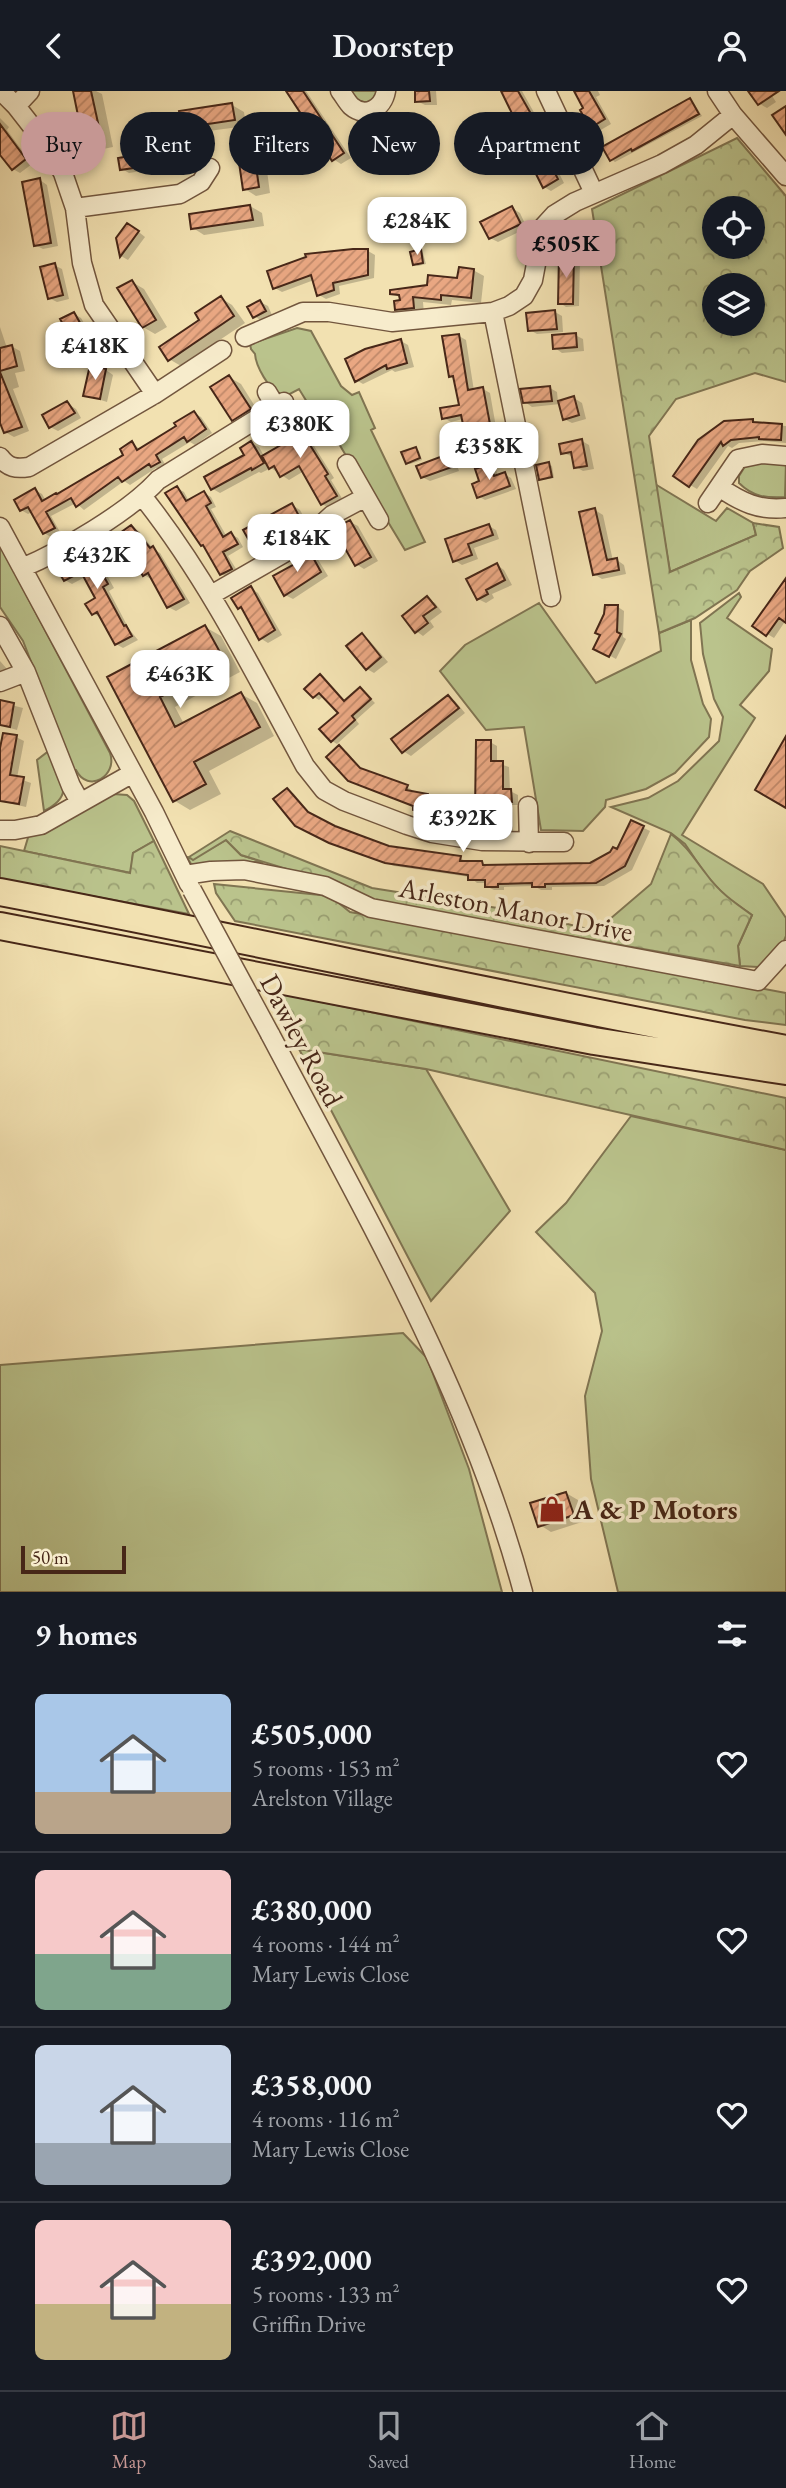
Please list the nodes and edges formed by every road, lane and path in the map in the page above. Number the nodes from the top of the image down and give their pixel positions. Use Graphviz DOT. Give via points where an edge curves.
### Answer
graph roads {
  1 [pos="1,91"];
  2 [pos="30,91"];
  3 [pos="340,91"];
  4 [pos="386,91"];
  5 [pos="546,91"];
  6 [pos="717,91"];
  7 [pos="16,106"];
  8 [pos="733,115"];
  9 [pos="206,175"];
  10 [pos="786,176"];
  11 [pos="594,193"];
  12 [pos="75,208"];
  13 [pos="493,312"];
  14 [pos="246,337"];
  15 [pos="222,350"];
  16 [pos="155,394"];
  17 [pos="275,401"];
  18 [pos="786,456"];
  19 [pos="0,457"];
  20 [pos="347,464"];
  21 [pos="719,487"];
  22 [pos="143,497"];
  23 [pos="364,498"];
  24 [pos="708,503"];
  25 [pos="786,508"];
  26 [pos="379,520"];
  27 [pos="0,527"];
  28 [pos="22,568"];
  29 [pos="211,595"];
  30 [pos="551,597"];
  31 [pos="0,626"];
  32 [pos="26,672"];
  33 [pos="0,683"];
  34 [pos="132,773"];
  35 [pos="80,802"];
  36 [pos="528,806"];
  37 [pos="0,830"];
  38 [pos="564,842"];
  39 [pos="529,843"];
  40 [pos="189,882"];
  41 [pos="0,892"];
  42 [pos="0,926"];
  43 [pos="786,950"];
  44 [pos="594,1041"];
  45 [pos="786,1049"];
  46 [pos="786,1072"];
  47 [pos="786,1090"];
  48 [pos="523,1592"];
  1 -- 7 [label="street"];
  2 -- 7 [label="street"];
  3 -- 4 [label="street" via="350,105 365,111 379,108"];
  5 -- 11 [label="street"];
  6 -- 8 [label="street"];
  7 -- 12 [label="street" via="48,147"];
  8 -- 10 [label="street"];
  8 -- 11 [label="street" via="684,152"];
  9 -- 12 [label="street" via="180,194"];
  11 -- 13 [label="street" via="554,215 543,227 533,280 524,296"];
  12 -- 16 [label="street" via="82,263 94,305"];
  13 -- 14 [label="street" via="392,321 303,312"];
  13 -- 30 [label="street"];
  15 -- 16 [label="street"];
  16 -- 19 [label="street" via="29,467 9,466"];
  17 -- 22 [label="street" via="158,480"];
  18 -- 21 [label="street" via="738,459"];
  20 -- 23 [label="street"];
  21 -- 24 [label="street"];
  21 -- 25 [label="street" via="756,507"];
  22 -- 28 [label="street"];
  22 -- 29 [label="street"];
  23 -- 26 [label="street"];
  23 -- 29 [label="street" via="332,515 300,544"];
  27 -- 28 [label="street, Dawley Road"];
  28 -- 34 [label="street, Dawley Road"];
  29 -- 39 [label="street" via="305,766 324,790 432,833"];
  31 -- 32 [label="street"];
  32 -- 33 [label="street"];
  32 -- 35 [label="street"];
  34 -- 35 [label="street"];
  34 -- 40 [label="street, Dawley Road"];
  35 -- 37 [label="street" via="39,826"];
  36 -- 39 [label="street"];
  38 -- 39 [label="street"];
  40 -- 43 [label="street, Arleston Manor Drive" via="244,870 325,886 371,908 758,981"];
  40 -- 48 [label="street, Dawley Road, bridge" via="390,1261 448,1382"];
  41 -- 45 [label="highway"];
  42 -- 44 [label="highway"];
  44 -- 46 [label="highway"];
  44 -- 47 [label="highway"];
}
